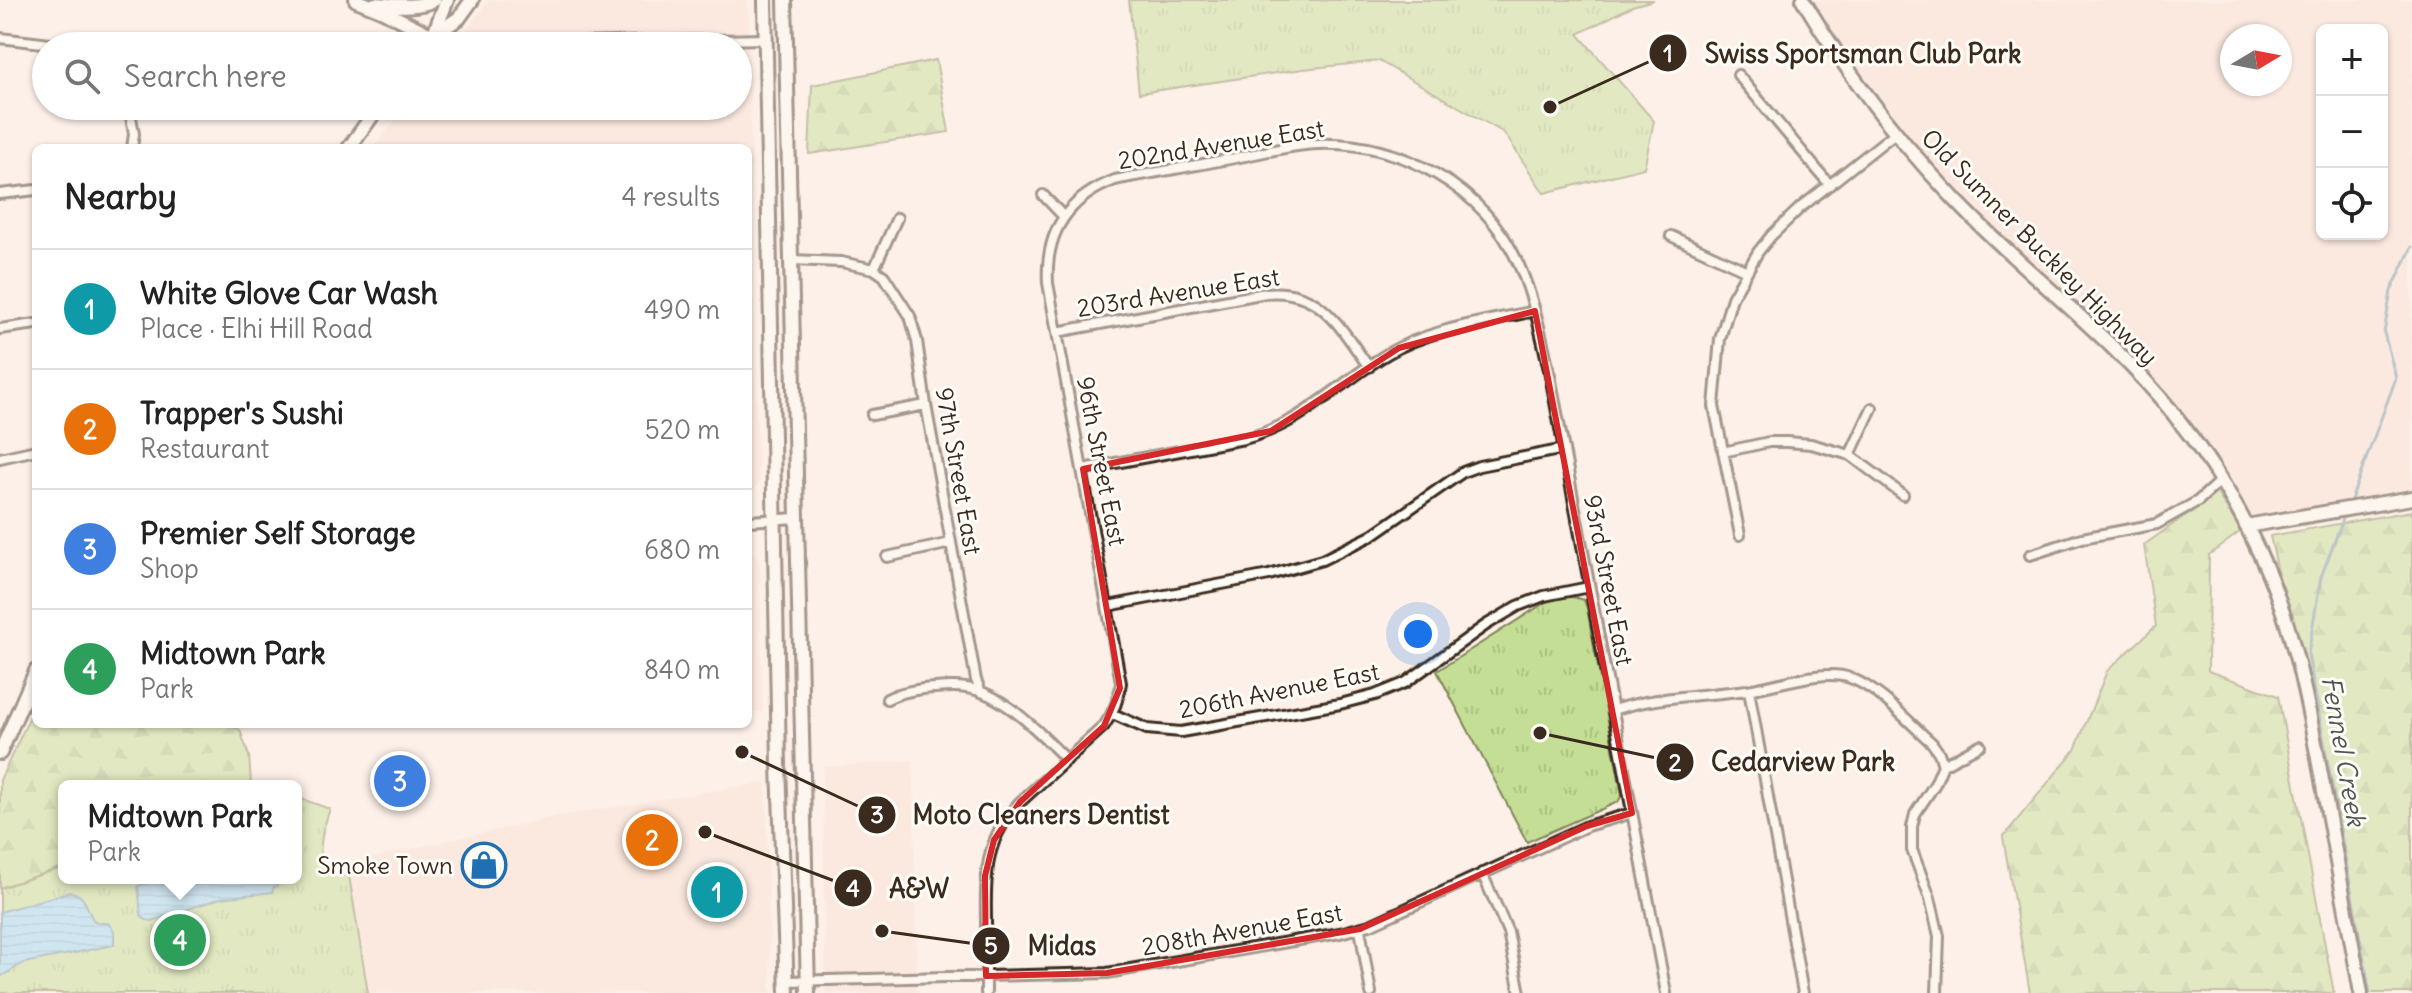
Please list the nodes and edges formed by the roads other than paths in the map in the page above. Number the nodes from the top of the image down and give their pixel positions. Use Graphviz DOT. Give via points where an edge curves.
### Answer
graph roads {
  1 [pos="434,0"];
  2 [pos="447,0"];
  3 [pos="472,0"];
  4 [pos="765,0"];
  5 [pos="785,0"];
  6 [pos="1803,0"];
  7 [pos="360,2"];
  8 [pos="414,32"];
  9 [pos="434,32"];
  10 [pos="441,32"];
  11 [pos="0,38"];
  12 [pos="752,39"];
  13 [pos="766,39"];
  14 [pos="32,42"];
  15 [pos="1738,75"];
  16 [pos="132,120"];
  17 [pos="369,120"];
  18 [pos="1895,133"];
  19 [pos="133,144"];
  20 [pos="352,144"];
  21 [pos="1830,185"];
  22 [pos="32,190"];
  23 [pos="0,194"];
  24 [pos="1465,194"];
  25 [pos="1043,195"];
  26 [pos="1064,217"];
  27 [pos="897,218"];
  28 [pos="1671,236"];
  29 [pos="791,260"];
  30 [pos="874,269"];
  31 [pos="1747,271"];
  32 [pos="1535,311"];
  33 [pos="32,325"];
  34 [pos="0,329"];
  35 [pos="1057,332"];
  36 [pos="1369,367"];
  37 [pos="926,405"];
  38 [pos="1872,408"];
  39 [pos="872,415"];
  40 [pos="1564,449"];
  41 [pos="32,451"];
  42 [pos="1723,452"];
  43 [pos="1850,455"];
  44 [pos="0,458"];
  45 [pos="1083,469"];
  46 [pos="2220,481"];
  47 [pos="1903,495"];
  48 [pos="2412,498"];
  49 [pos="797,518"];
  50 [pos="776,519"];
  51 [pos="752,521"];
  52 [pos="2246,526"];
  53 [pos="1740,535"];
  54 [pos="951,543"];
  55 [pos="2030,555"];
  56 [pos="887,557"];
  57 [pos="1589,587"];
  58 [pos="1108,606"];
  59 [pos="32,680"];
  60 [pos="1749,690"];
  61 [pos="981,692"];
  62 [pos="887,699"];
  63 [pos="1613,710"];
  64 [pos="1113,714"];
  65 [pos="1980,745"];
  66 [pos="0,753"];
  67 [pos="1067,760"];
  68 [pos="1943,765"];
  69 [pos="1632,813"];
  70 [pos="1482,873"];
  71 [pos="1360,929"];
  72 [pos="986,976"];
  73 [pos="787,987"];
  74 [pos="808,987"];
  75 [pos="986,993"];
  76 [pos="1371,993"];
  77 [pos="1520,993"];
  78 [pos="1666,993"];
  79 [pos="1803,993"];
  80 [pos="1937,993"];
  81 [pos="2361,993"];
  1 -- 7 [label="main road" via="409,6"];
  2 -- 9 [label="main road"];
  3 -- 10 [label="main road"];
  4 -- 13 [label="main road"];
  5 -- 29 [label="main road"];
  6 -- 18 [label="main road, Old Sumner Buckley Highway"];
  7 -- 8 [label="main road"];
  11 -- 14 [label="street"];
  12 -- 13 [label="street"];
  13 -- 50 [label="main road"];
  15 -- 21 [label="street"];
  16 -- 19 [label="street"];
  17 -- 20 [label="main road"];
  18 -- 21 [label="street"];
  18 -- 46 [label="main road, Old Sumner Buckley Highway" via="1977,222 2151,387"];
  21 -- 31 [label="street" via="1771,236"];
  22 -- 23 [label="street"];
  24 -- 26 [label="street, 202nd Avenue East" via="1399,156 1366,147 1316,144 1115,180 1093,190"];
  24 -- 32 [label="street, 93rd Street East" via="1510,248"];
  25 -- 26 [label="street"];
  26 -- 35 [label="street, 96th Street East" via="1047,268"];
  27 -- 30 [label="street"];
  28 -- 31 [label="street"];
  29 -- 30 [label="street"];
  29 -- 49 [label="main road"];
  30 -- 37 [label="street, 97th Street East" via="910,316"];
  31 -- 42 [label="street" via="1732,298 1717,357 1714,406"];
  32 -- 36 [label="street" via="1434,336 1399,348"];
  32 -- 40 [label="street, 93rd Street East"];
  33 -- 34 [label="street"];
  35 -- 36 [label="street, 203rd Avenue East" via="1289,293 1330,315"];
  35 -- 45 [label="street, 96th Street East"];
  36 -- 45 [label="street" via="1271,431"];
  37 -- 39 [label="street"];
  37 -- 54 [label="street, 97th Street East"];
  38 -- 43 [label="street"];
  40 -- 57 [label="street, 93rd Street East"];
  40 -- 58 [label="street" via="1463,472 1371,536 1305,566"];
  41 -- 44 [label="street"];
  42 -- 43 [label="street" via="1787,442"];
  42 -- 53 [label="street"];
  43 -- 47 [label="street"];
  45 -- 58 [label="street, 96th Street East"];
  46 -- 52 [label="main road, Old Sumner Buckley Highway"];
  46 -- 55 [label="street" via="2198,501 2157,524 2082,538"];
  48 -- 52 [label="main road"];
  49 -- 50 [label="street"];
  49 -- 74 [label="main road"];
  50 -- 51 [label="street"];
  50 -- 73 [label="main road"];
  52 -- 81 [label="main road, Old Sumner Buckley Highway" via="2298,662"];
  54 -- 56 [label="street"];
  54 -- 61 [label="street, 97th Street East"];
  57 -- 63 [label="street, 93rd Street East"];
  57 -- 64 [label="street, 206th Avenue East" via="1518,606 1405,683 1375,695 1181,732 1147,729"];
  58 -- 64 [label="street, 96th Street East" via="1121,683"];
  59 -- 66 [label="main road"];
  60 -- 63 [label="street"];
  60 -- 68 [label="street" via="1820,676 1853,679 1932,743"];
  60 -- 79 [label="street"];
  61 -- 62 [label="street" via="935,688 899,692"];
  61 -- 67 [label="street" via="1025,719"];
  63 -- 69 [label="street, 93rd Street East"];
  64 -- 67 [label="street"];
  65 -- 68 [label="street"];
  67 -- 72 [label="street" via="1013,809 994,840 985,876"];
  68 -- 80 [label="street" via="1915,814 1911,839 1939,936"];
  69 -- 70 [label="street, 208th Avenue East" via="1587,826"];
  69 -- 78 [label="street, 93rd Street East"];
  70 -- 71 [label="street, 208th Avenue East"];
  70 -- 77 [label="street" via="1508,932"];
  71 -- 72 [label="street, 208th Avenue East" via="1107,973"];
  71 -- 76 [label="street"];
  72 -- 74 [label="street, 208th Avenue East"];
  72 -- 75 [label="street"];
  73 -- 74 [label="street, 208th Avenue East"];
}
